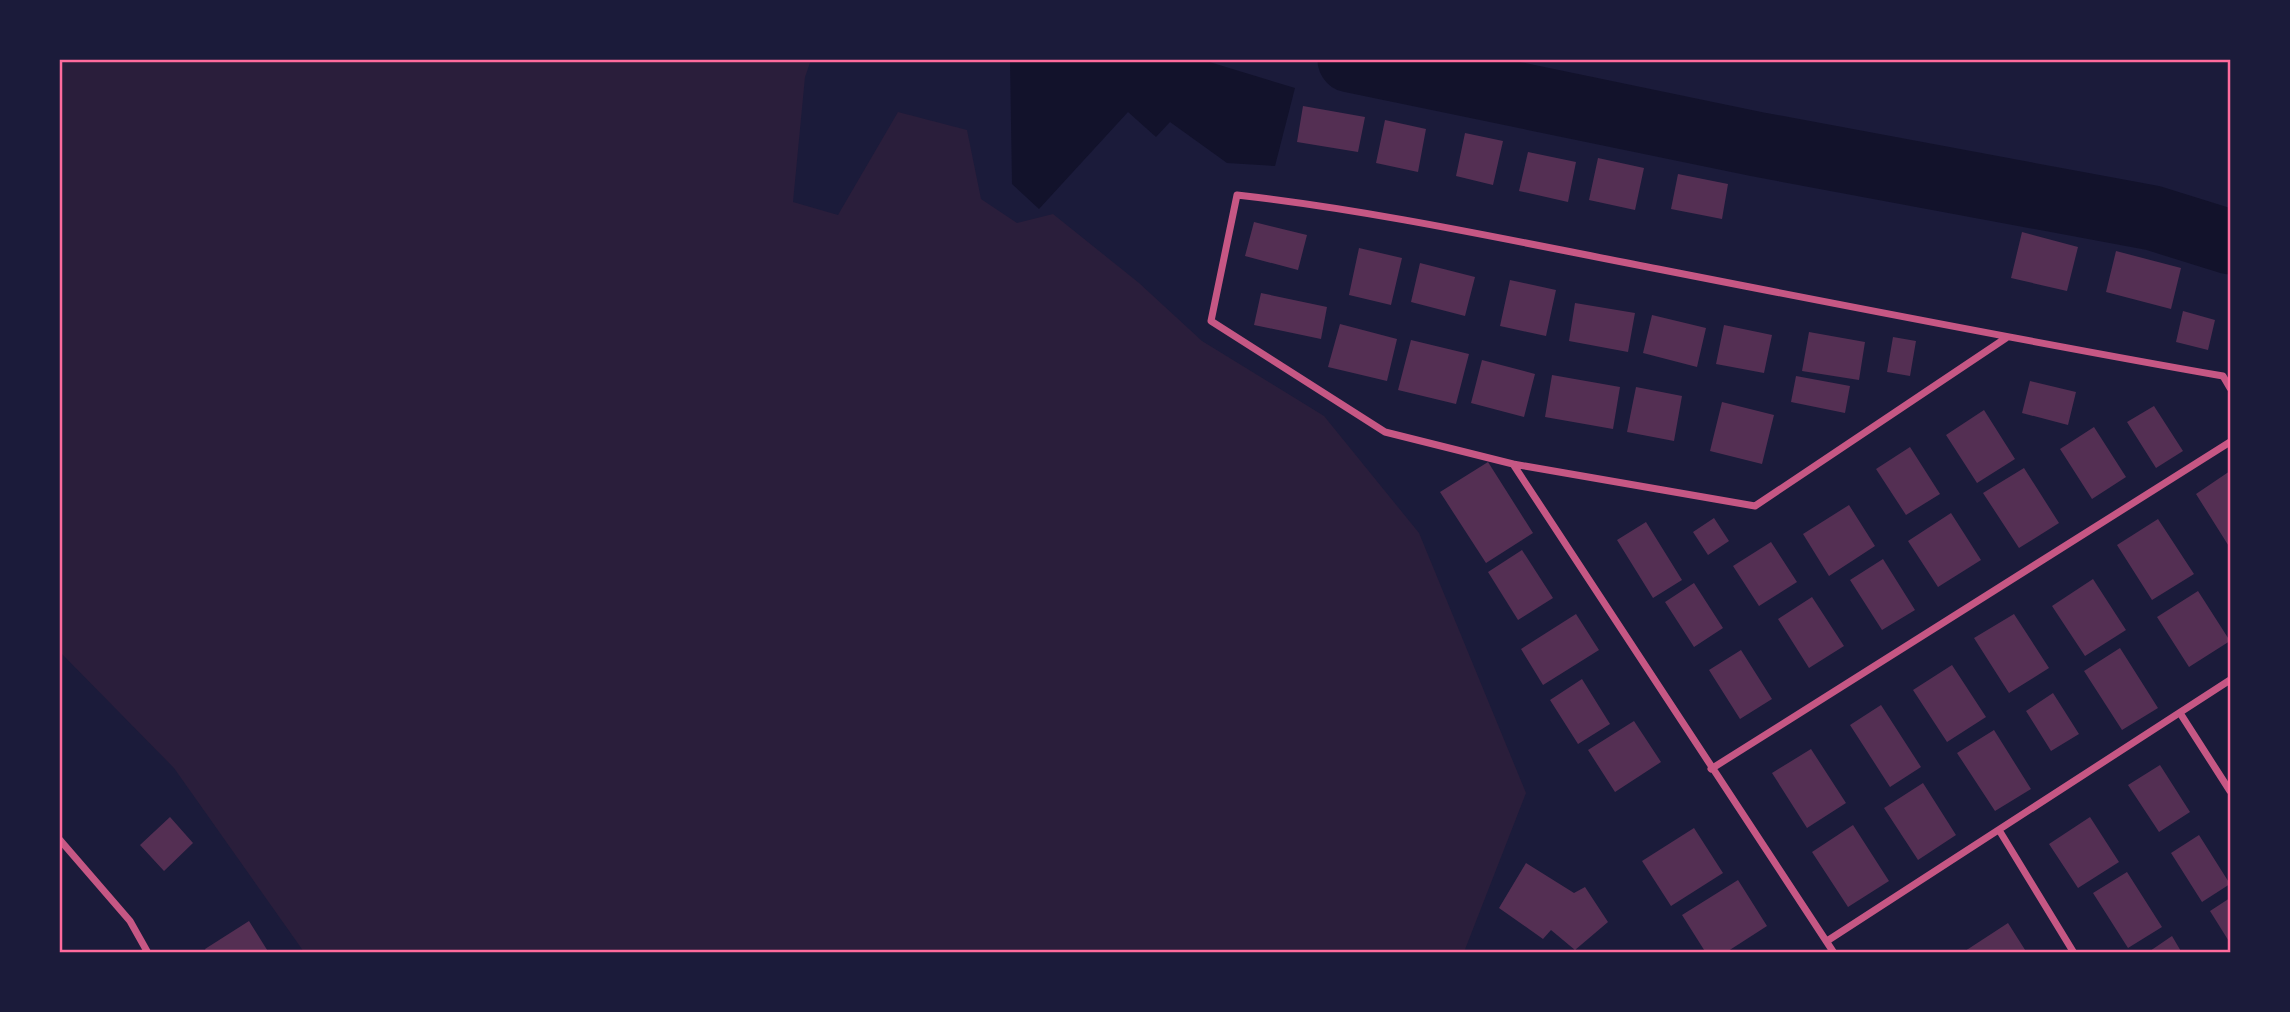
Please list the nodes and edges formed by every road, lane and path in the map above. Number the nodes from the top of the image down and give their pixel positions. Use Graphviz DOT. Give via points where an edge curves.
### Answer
graph roads {
  1 [pos="2006,338"];
  2 [pos="2231,388"];
  3 [pos="2231,442"];
  4 [pos="1513,464"];
  5 [pos="2231,680"];
  6 [pos="2180,713"];
  7 [pos="1711,769"];
  8 [pos="2231,791"];
  9 [pos="1999,830"];
  10 [pos="60,839"];
  11 [pos="1827,941"];
  12 [pos="148,953"];
  13 [pos="1834,953"];
  14 [pos="2074,953"];
  1 -- 2 [label="street" via="2223,376"];
  1 -- 4 [label="street" via="1755,506"];
  1 -- 4 [label="street" via="1455,229 1237,195 1211,321 1385,432"];
  3 -- 7 [label="street"];
  4 -- 7 [label="street"];
  5 -- 6 [label="street"];
  6 -- 8 [label="street"];
  6 -- 9 [label="street"];
  7 -- 11 [label="street"];
  9 -- 11 [label="street"];
  9 -- 14 [label="street"];
  10 -- 12 [label="street" via="131,921"];
  11 -- 13 [label="street"];
}
